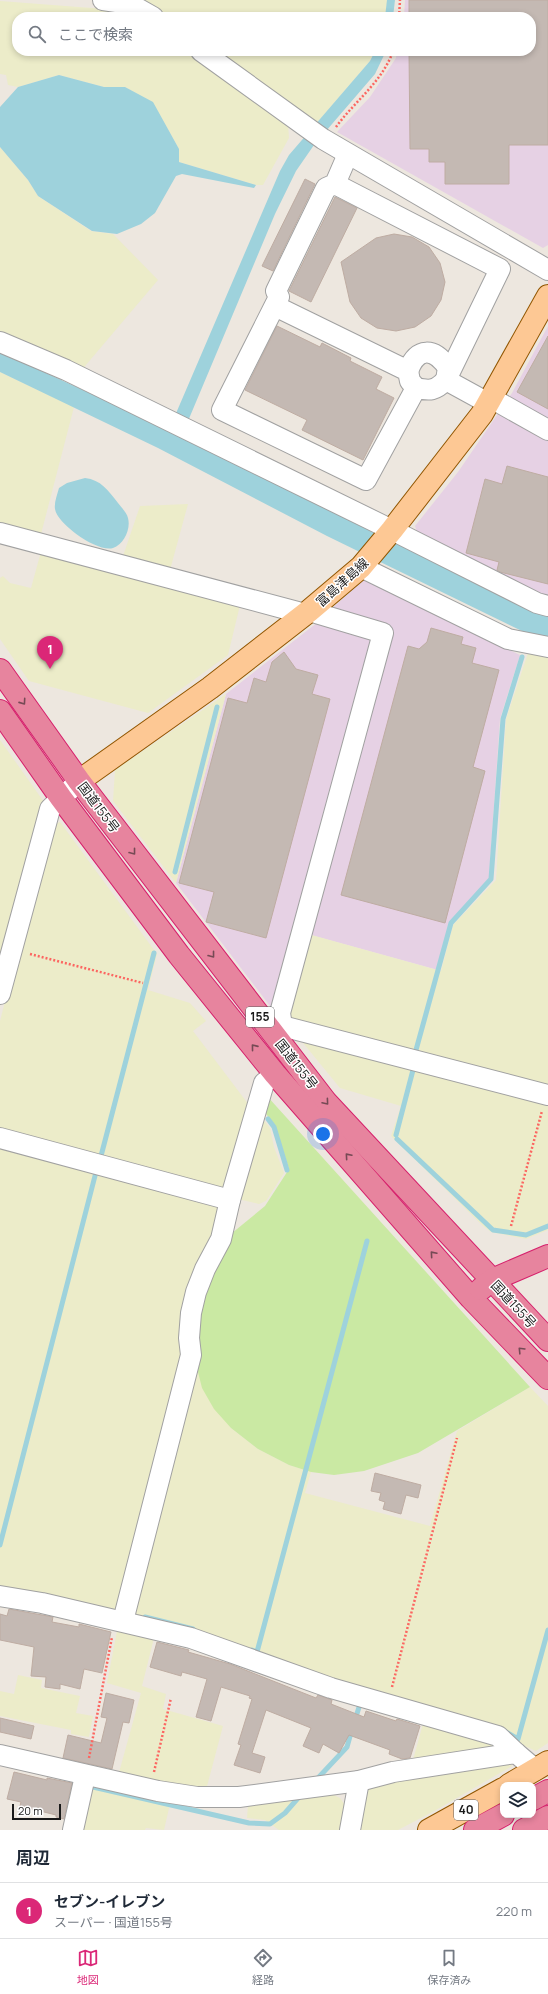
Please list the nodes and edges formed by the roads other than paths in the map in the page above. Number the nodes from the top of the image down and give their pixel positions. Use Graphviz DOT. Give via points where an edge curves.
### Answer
graph roads {
  1 [pos="103,0"];
  2 [pos="144,12"];
  3 [pos="208,56"];
  4 [pos="348,154"];
  5 [pos="335,184"];
  6 [pos="548,270"];
  7 [pos="548,296"];
  8 [pos="275,306"];
  9 [pos="0,342"];
  10 [pos="412,379"];
  11 [pos="446,380"];
  12 [pos="490,401"];
  13 [pos="548,430"];
  14 [pos="392,530"];
  15 [pos="0,533"];
  16 [pos="361,567"];
  17 [pos="548,606"];
  18 [pos="307,612"];
  19 [pos="548,647"];
  20 [pos="0,670"];
  21 [pos="0,711"];
  22 [pos="79,781"];
  23 [pos="61,798"];
  24 [pos="0,994"];
  25 [pos="277,1029"];
  26 [pos="275,1074"];
  27 [pos="547,1095"];
  28 [pos="0,1138"];
  29 [pos="230,1200"];
  30 [pos="548,1256"];
  31 [pos="492,1280"];
  32 [pos="471,1298"];
  33 [pos="548,1340"];
  34 [pos="548,1378"];
  35 [pos="0,1596"];
  36 [pos="119,1620"];
  37 [pos="516,1753"];
  38 [pos="0,1755"];
  39 [pos="542,1766"];
  40 [pos="85,1776"];
  41 [pos="359,1781"];
  42 [pos="514,1782"];
  43 [pos="500,1791"];
  44 [pos="548,1791"];
  45 [pos="536,1797"];
  46 [pos="500,1817"];
  47 [pos="548,1817"];
  48 [pos="73,1830"];
  49 [pos="350,1830"];
  50 [pos="429,1830"];
  51 [pos="475,1830"];
  52 [pos="524,1830"];
  1 -- 2 [label="street" via="130,4"];
  3 -- 4 [label="street"];
  4 -- 5 [label="street"];
  4 -- 6 [label="street"];
  5 -- 8 [label="street" via="326,188 276,291 279,297"];
  5 -- 11 [label="street" via="500,269"];
  7 -- 12 [label="main road, 富島津島線"];
  8 -- 10 [label="street"];
  8 -- 10 [label="street" via="222,410 366,480"];
  9 -- 14 [label="street" via="66,370"];
  10 -- 11 [label="street" via="428,390 438,388"];
  10 -- 11 [label="street" via="412,361 422,353 432,353 441,358 448,368"];
  11 -- 12 [label="street"];
  12 -- 13 [label="street"];
  12 -- 14 [label="main road, 富島津島線"];
  14 -- 16 [label="main road, 富島津島線"];
  14 -- 17 [label="street" via="537,603"];
  15 -- 18 [label="street"];
  16 -- 18 [label="main road, 富島津島線"];
  16 -- 19 [label="street" via="508,639"];
  18 -- 22 [label="main road, 富島津島線" via="210,688"];
  18 -- 25 [label="street" via="383,633"];
  20 -- 22 [label="highway, 国道155号 / 155, one-way"];
  21 -- 23 [label="highway, 国道155号 / 155"];
  22 -- 23 [label="street"];
  22 -- 25 [label="highway, 国道155号 / 155, one-way"];
  23 -- 24 [label="street" via="50,809"];
  26 -- 23 [label="highway, 国道155号 / 155, one-way" via="179,956"];
  25 -- 27 [label="street"];
  25 -- 31 [label="highway, 国道155号 / 155, one-way" via="326,1102"];
  26 -- 29 [label="street" via="264,1082"];
  32 -- 26 [label="highway, 国道155号 / 155, one-way"];
  28 -- 29 [label="street"];
  29 -- 36 [label="street" via="221,1239 196,1292 190,1332 191,1355"];
  30 -- 31 [label="highway"];
  31 -- 32 [label="highway"];
  31 -- 33 [label="highway, 国道155号 / 155"];
  34 -- 32 [label="highway, 国道155号 / 155, one-way"];
  35 -- 36 [label="street"];
  36 -- 37 [label="street" via="191,1638 331,1688 498,1736"];
  37 -- 39 [label="street"];
  37 -- 41 [label="street" via="393,1772"];
  38 -- 40 [label="street"];
  39 -- 42 [label="main road"];
  40 -- 41 [label="street" via="197,1797 239,1797"];
  40 -- 48 [label="street"];
  41 -- 49 [label="street"];
  43 -- 50 [label="main road, 40"];
  44 -- 45 [label="highway"];
  46 -- 51 [label="highway"];
  47 -- 52 [label="highway"];
}
